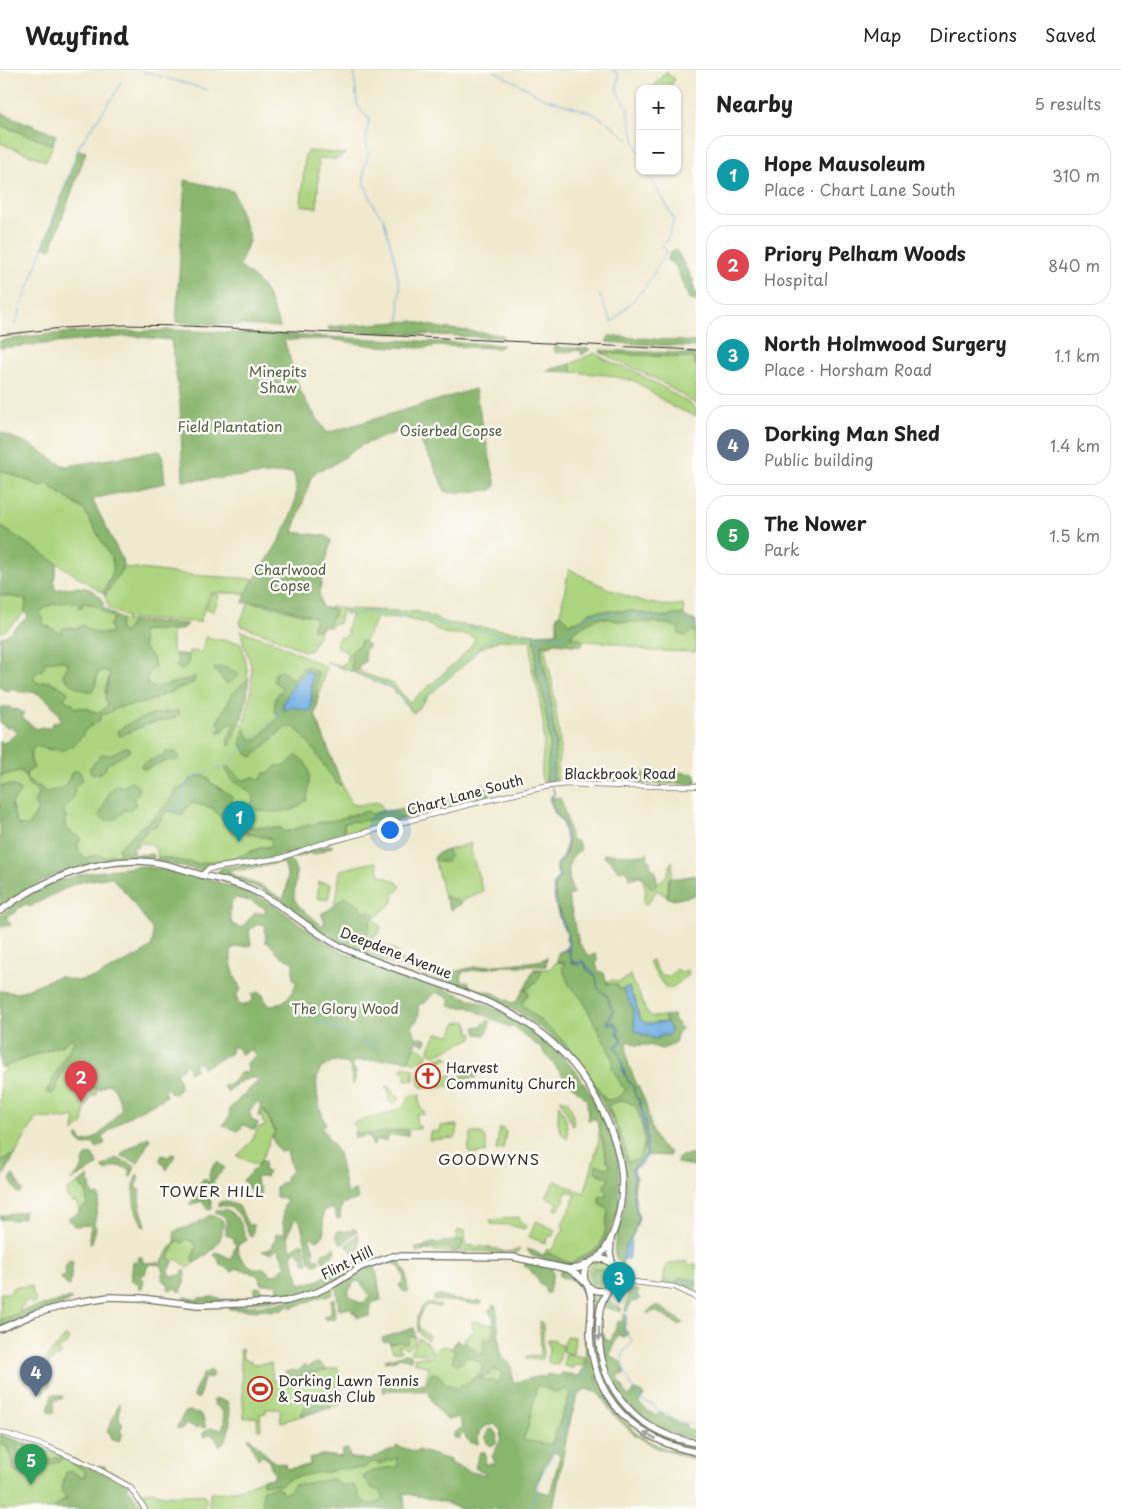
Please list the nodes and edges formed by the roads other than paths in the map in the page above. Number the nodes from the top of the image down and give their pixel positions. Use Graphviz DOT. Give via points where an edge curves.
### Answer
graph roads {
  1 [pos="696,786"];
  2 [pos="544,787"];
  3 [pos="218,867"];
  4 [pos="202,875"];
  5 [pos="211,877"];
  6 [pos="0,911"];
  7 [pos="612,1236"];
  8 [pos="593,1261"];
  9 [pos="568,1269"];
  10 [pos="614,1270"];
  11 [pos="626,1280"];
  12 [pos="586,1284"];
  13 [pos="611,1286"];
  14 [pos="696,1297"];
  15 [pos="0,1329"];
  16 [pos="0,1432"];
  17 [pos="696,1443"];
  18 [pos="696,1452"];
  19 [pos="145,1509"];
  1 -- 2 [label="street, Blackbrook Road"];
  2 -- 3 [label="street, Chart Lane South" via="314,846 281,858"];
  3 -- 4 [label="street, Chart Lane South" via="208,869"];
  3 -- 5 [label="street"];
  4 -- 5 [label="main road, Deepdene Avenue"];
  4 -- 6 [label="main road, Deepdene Avenue" via="152,862 93,866 51,881"];
  5 -- 7 [label="main road, Deepdene Avenue" via="254,891 346,949 506,1010 546,1037 590,1086 613,1135 619,1156 622,1195"];
  7 -- 8 [label="main road, Deepdene Avenue" via="604,1251"];
  7 -- 10 [label="main road, Deepdene Avenue" via="610,1253"];
  8 -- 9 [label="main road, Flint Hill"];
  8 -- 10 [label="main road" via="605,1260"];
  8 -- 12 [label="main road" via="585,1270"];
  9 -- 12 [label="main road, Flint Hill"];
  9 -- 15 [label="main road, Flint Hill" via="513,1257 393,1256 368,1264 334,1284 302,1297 269,1303 198,1305 126,1296 97,1298 29,1315"];
  10 -- 11 [label="street"];
  10 -- 13 [label="main road"];
  11 -- 13 [label="street"];
  11 -- 14 [label="street" via="675,1287"];
  12 -- 13 [label="main road" via="600,1291"];
  18 -- 12 [label="main road, one-way" via="642,1432 609,1398 592,1355 591,1296"];
  13 -- 17 [label="main road, one-way" via="600,1303 599,1339 602,1361 612,1386 623,1403 646,1424"];
  16 -- 19 [label="street" via="48,1447 92,1466 130,1487"];
}
